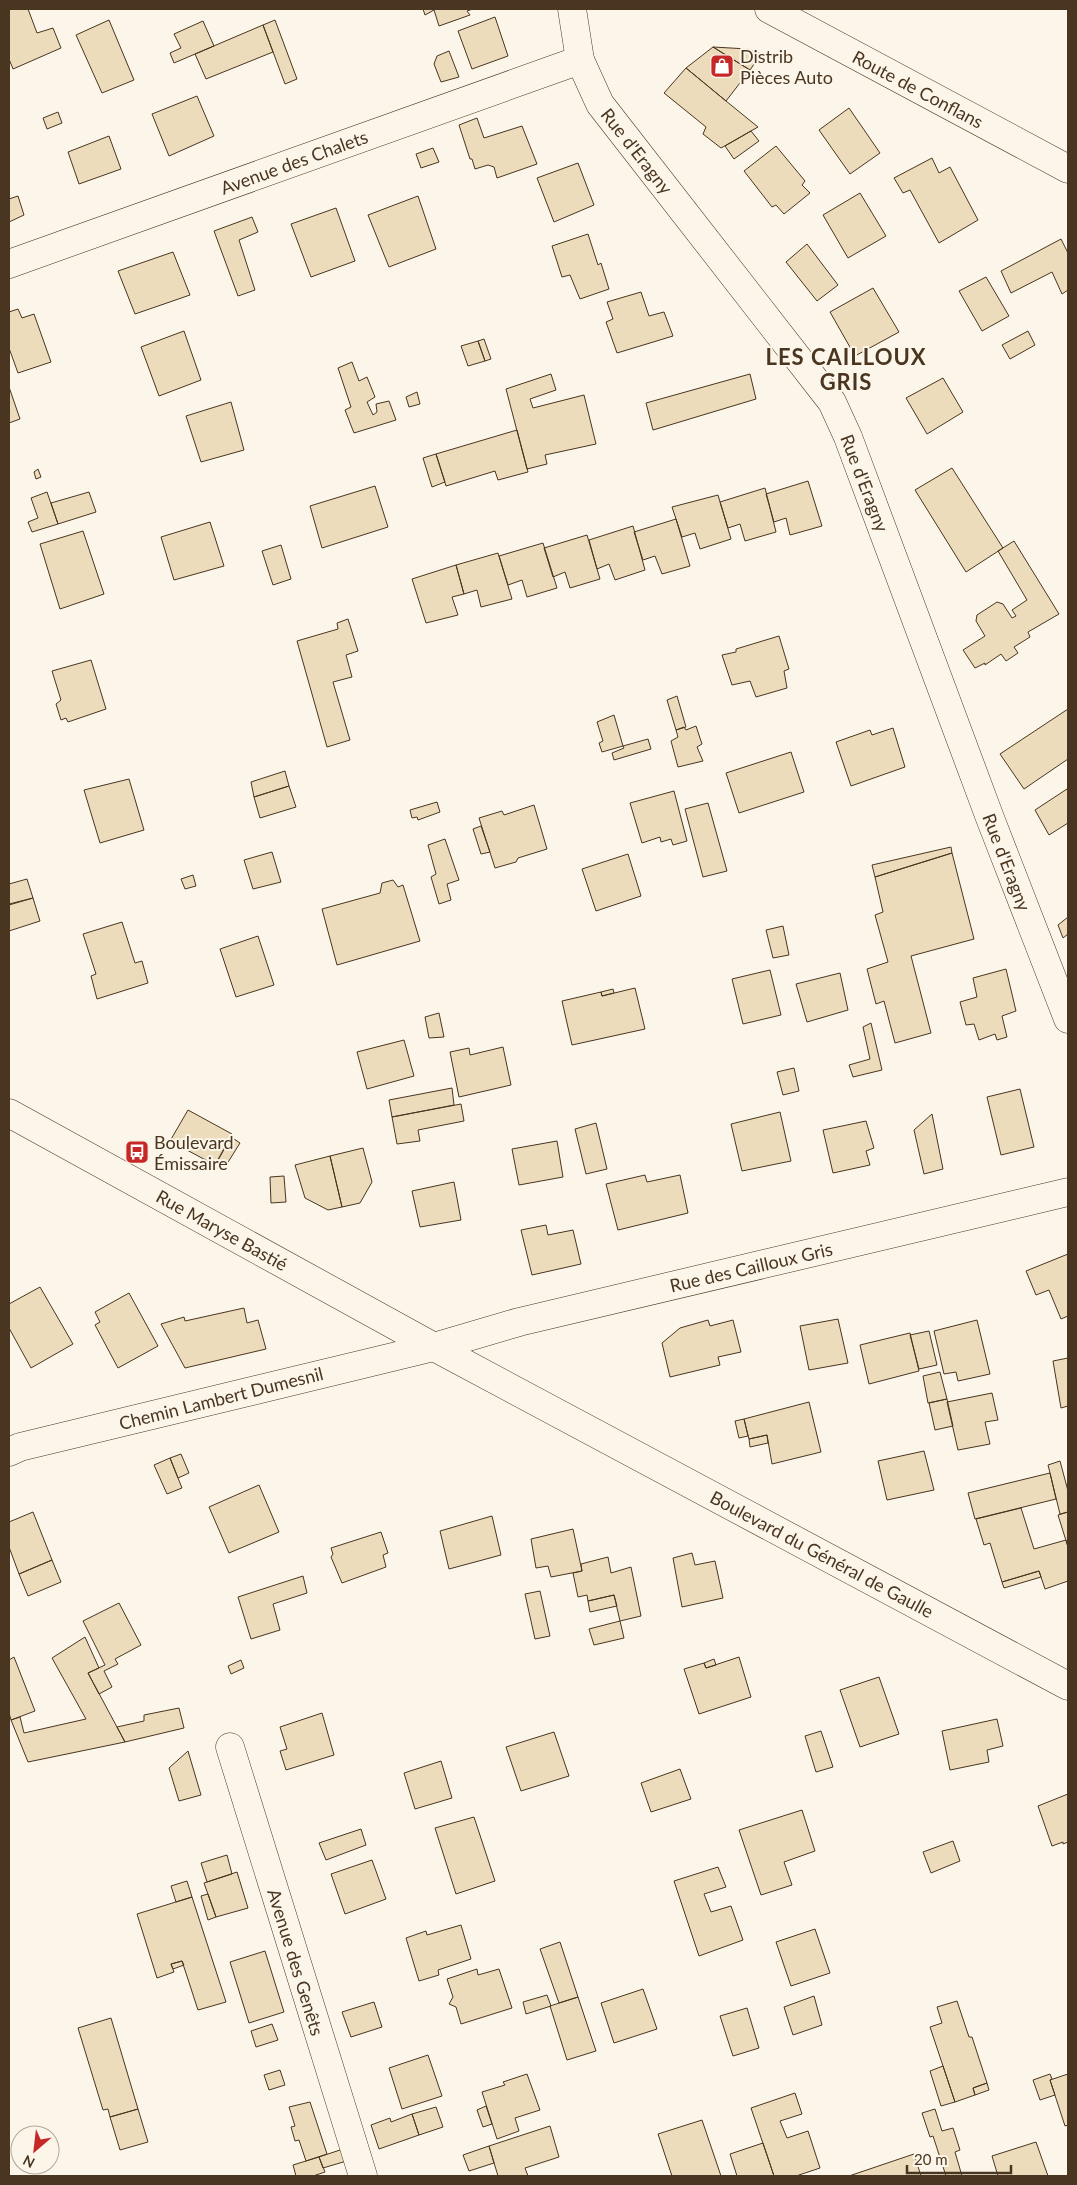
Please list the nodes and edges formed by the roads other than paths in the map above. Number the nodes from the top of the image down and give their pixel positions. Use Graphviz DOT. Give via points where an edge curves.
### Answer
graph roads {
  1 [pos="572,9"];
  2 [pos="769,9"];
  3 [pos="580,60"];
  4 [pos="1068,169"];
  5 [pos="9,264"];
  6 [pos="1067,1016"];
  7 [pos="9,1113"];
  8 [pos="1068,1192"];
  9 [pos="434,1347"];
  10 [pos="577,1422"];
  11 [pos="9,1452"];
  12 [pos="1068,1686"];
  13 [pos="230,1747"];
  14 [pos="363,2176"];
  1 -- 3 [label="street, Rue d'Eragny"];
  2 -- 4 [label="street, Route de Conflans"];
  3 -- 5 [label="street, Avenue des Chalets"];
  3 -- 6 [label="street, Rue d'Eragny" via="600,104 832,402"];
  7 -- 9 [label="street, Rue Maryse Bastié"];
  8 -- 9 [label="street, Rue des Cailloux Gris" via="520,1322"];
  9 -- 10 [label="street, Rue Maryse Bastié"];
  9 -- 11 [label="street, Chemin Lambert Dumesnil" via="20,1446"];
  10 -- 12 [label="street, Boulevard du Général de Gaulle"];
  13 -- 14 [label="street, Avenue des Genêts"];
}
